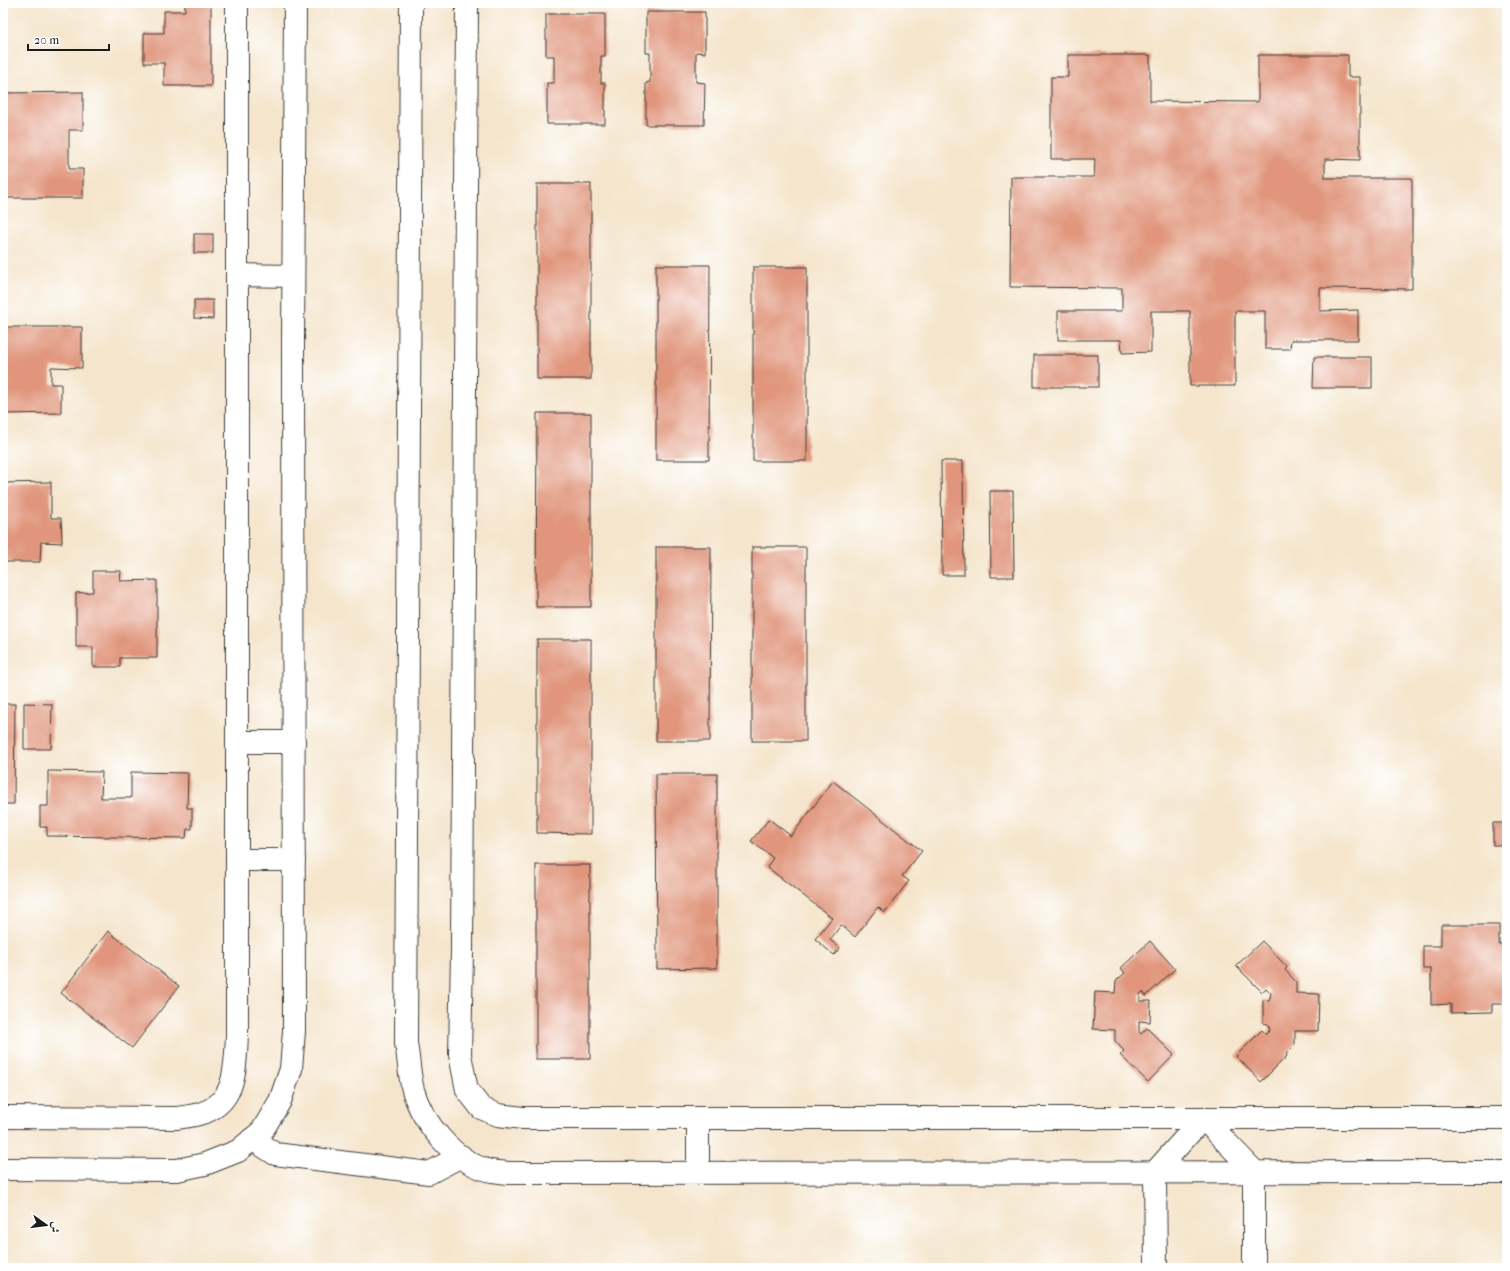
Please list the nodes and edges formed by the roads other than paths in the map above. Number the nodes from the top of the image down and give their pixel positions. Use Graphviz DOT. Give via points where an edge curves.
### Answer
graph roads {
  1 [pos="237,3"];
  2 [pos="295,3"];
  3 [pos="411,3"];
  4 [pos="467,3"];
  5 [pos="237,276"];
  6 [pos="294,276"];
  7 [pos="237,742"];
  8 [pos="294,742"];
  9 [pos="237,860"];
  10 [pos="294,860"];
  11 [pos="3,1117"];
  12 [pos="698,1118"];
  13 [pos="1203,1118"];
  14 [pos="1507,1118"];
  15 [pos="252,1139"];
  16 [pos="461,1156"];
  17 [pos="3,1170"];
  18 [pos="1254,1171"];
  19 [pos="698,1172"];
  20 [pos="1155,1172"];
  21 [pos="1507,1172"];
  22 [pos="1156,1268"];
  23 [pos="1254,1268"];
  1 -- 5 [label="street"];
  2 -- 6 [label="street"];
  3 -- 16 [label="street" via="406,1044 413,1090 421,1111 434,1130"];
  4 -- 12 [label="street" via="460,1055 467,1090 480,1108 498,1115 523,1118"];
  5 -- 6 [label="street"];
  5 -- 7 [label="street"];
  6 -- 8 [label="street"];
  7 -- 8 [label="street"];
  7 -- 9 [label="street"];
  8 -- 10 [label="street"];
  9 -- 10 [label="street"];
  9 -- 11 [label="street" via="236,1063 232,1084 220,1103 200,1114 177,1118"];
  10 -- 15 [label="street" via="294,1031 291,1069 280,1101 262,1131"];
  12 -- 13 [label="street"];
  12 -- 19 [label="street"];
  13 -- 14 [label="street"];
  13 -- 18 [label="street"];
  13 -- 20 [label="street"];
  15 -- 16 [label="street" via="275,1154 429,1173"];
  15 -- 17 [label="street" via="238,1151 205,1164 177,1170"];
  16 -- 19 [label="street" via="487,1170 509,1173"];
  18 -- 20 [label="street"];
  18 -- 21 [label="street"];
  18 -- 23 [label="street"];
  19 -- 20 [label="street"];
  20 -- 22 [label="street"];
}
